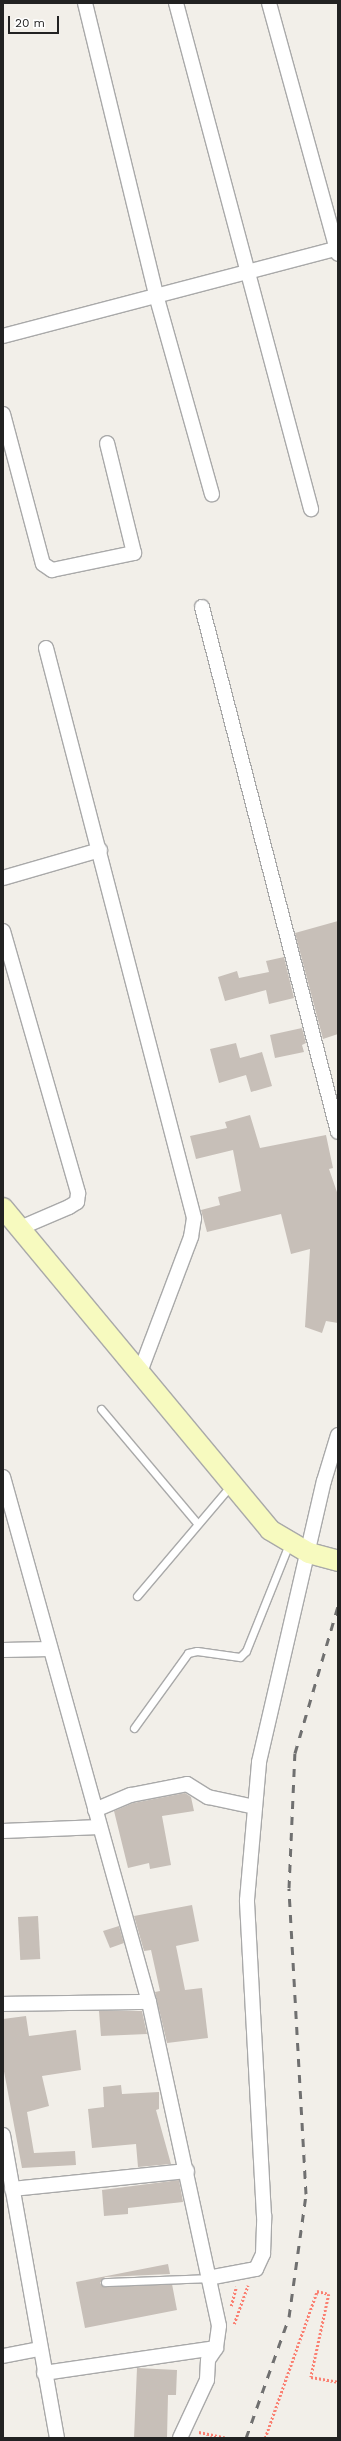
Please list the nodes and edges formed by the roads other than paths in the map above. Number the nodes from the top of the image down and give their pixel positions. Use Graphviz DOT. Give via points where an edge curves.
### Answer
graph roads {
  1 [pos="85,3"];
  2 [pos="176,3"];
  3 [pos="270,3"];
  4 [pos="337,250"];
  5 [pos="247,271"];
  6 [pos="156,295"];
  7 [pos="3,336"];
  8 [pos="3,414"];
  9 [pos="107,443"];
  10 [pos="212,494"];
  11 [pos="312,509"];
  12 [pos="202,607"];
  13 [pos="46,648"];
  14 [pos="100,850"];
  15 [pos="3,878"];
  16 [pos="3,931"];
  17 [pos="338,1132"];
  18 [pos="3,1208"];
  19 [pos="20,1228"];
  20 [pos="140,1372"];
  21 [pos="101,1409"];
  22 [pos="338,1435"];
  23 [pos="3,1477"];
  24 [pos="231,1485"];
  25 [pos="198,1524"];
  26 [pos="290,1542"];
  27 [pos="309,1553"];
  28 [pos="338,1561"];
  29 [pos="137,1596"];
  30 [pos="50,1649"];
  31 [pos="3,1650"];
  32 [pos="134,1728"];
  33 [pos="255,1807"];
  34 [pos="95,1810"];
  35 [pos="100,1827"];
  36 [pos="3,1831"];
  37 [pos="149,2002"];
  38 [pos="3,2004"];
  39 [pos="3,2135"];
  40 [pos="187,2171"];
  41 [pos="9,2185"];
  42 [pos="208,2278"];
  43 [pos="105,2282"];
  44 [pos="216,2348"];
  45 [pos="40,2349"];
  46 [pos="3,2356"];
  47 [pos="44,2373"];
  48 [pos="57,2438"];
  49 [pos="180,2438"];
  1 -- 6 [label="street"];
  2 -- 5 [label="street"];
  3 -- 4 [label="street"];
  4 -- 5 [label="street"];
  5 -- 6 [label="street"];
  5 -- 11 [label="street"];
  6 -- 7 [label="street"];
  6 -- 10 [label="street"];
  8 -- 9 [label="street" via="43,564 52,570 134,553"];
  12 -- 17 [label="street"];
  13 -- 14 [label="street"];
  14 -- 15 [label="street"];
  14 -- 20 [label="street" via="194,1218 191,1237"];
  16 -- 19 [label="street" via="78,1193 77,1202 69,1207"];
  18 -- 19 [label="street"];
  19 -- 20 [label="street"];
  20 -- 24 [label="street"];
  21 -- 25 [label="lane"];
  22 -- 27 [label="street"];
  23 -- 30 [label="street"];
  24 -- 25 [label="lane"];
  24 -- 26 [label="street" via="270,1530"];
  25 -- 29 [label="lane"];
  26 -- 27 [label="street"];
  26 -- 32 [label="lane" via="246,1651 240,1656 197,1651 188,1653"];
  27 -- 28 [label="street"];
  27 -- 33 [label="street" via="259,1762"];
  30 -- 31 [label="street"];
  30 -- 34 [label="street"];
  33 -- 34 [label="street" via="208,1797 187,1784 131,1795"];
  33 -- 42 [label="street" via="247,1900 264,2216 263,2254 256,2268"];
  34 -- 35 [label="street"];
  35 -- 36 [label="street"];
  35 -- 37 [label="street"];
  37 -- 38 [label="street"];
  37 -- 40 [label="street"];
  39 -- 41 [label="street"];
  40 -- 41 [label="street"];
  40 -- 42 [label="street"];
  41 -- 45 [label="street"];
  42 -- 43 [label="lane"];
  42 -- 44 [label="street" via="219,2326"];
  44 -- 47 [label="street"];
  44 -- 49 [label="street" via="208,2360 207,2380"];
  45 -- 46 [label="street"];
  45 -- 47 [label="street"];
  47 -- 48 [label="street"];
}
